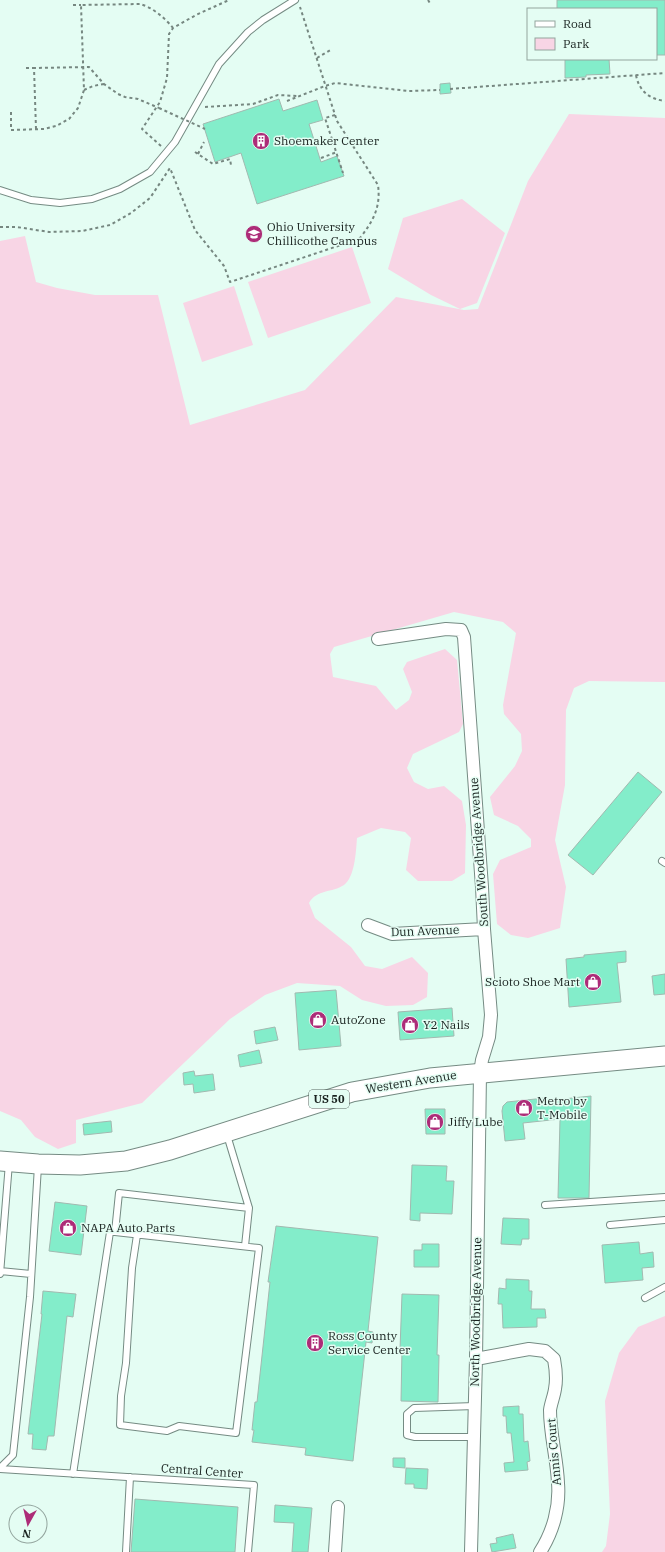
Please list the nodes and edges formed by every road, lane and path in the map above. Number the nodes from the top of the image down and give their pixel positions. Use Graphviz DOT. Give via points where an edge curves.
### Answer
graph roads {
  1 [pos="229,0"];
  2 [pos="295,0"];
  3 [pos="428,0"];
  4 [pos="74,5"];
  5 [pos="81,5"];
  6 [pos="431,5"];
  7 [pos="300,7"];
  8 [pos="173,28"];
  9 [pos="332,49"];
  10 [pos="317,58"];
  11 [pos="83,67"];
  12 [pos="26,68"];
  13 [pos="34,68"];
  14 [pos="665,72"];
  15 [pos="636,75"];
  16 [pos="104,84"];
  17 [pos="325,86"];
  18 [pos="450,89"];
  19 [pos="84,90"];
  20 [pos="440,90"];
  21 [pos="298,96"];
  22 [pos="287,101"];
  23 [pos="665,101"];
  24 [pos="158,107"];
  25 [pos="204,107"];
  26 [pos="11,112"];
  27 [pos="335,115"];
  28 [pos="36,129"];
  29 [pos="204,129"];
  30 [pos="204,142"];
  31 [pos="158,144"];
  32 [pos="337,152"];
  33 [pos="321,158"];
  34 [pos="170,164"];
  35 [pos="231,166"];
  36 [pos="170,168"];
  37 [pos="343,173"];
  38 [pos="0,190"];
  39 [pos="0,227"];
  40 [pos="378,639"];
  41 [pos="368,925"];
  42 [pos="484,929"];
  43 [pos="665,1056"];
  44 [pos="480,1073"];
  45 [pos="226,1132"];
  46 [pos="5,1161"];
  47 [pos="38,1164"];
  48 [pos="665,1197"];
  49 [pos="545,1205"];
  50 [pos="249,1208"];
  51 [pos="665,1220"];
  52 [pos="610,1225"];
  53 [pos="115,1232"];
  54 [pos="138,1235"];
  55 [pos="245,1246"];
  56 [pos="0,1272"];
  57 [pos="31,1274"];
  58 [pos="665,1286"];
  59 [pos="645,1298"];
  60 [pos="476,1359"];
  61 [pos="475,1406"];
  62 [pos="473,1437"];
  63 [pos="0,1468"];
  64 [pos="73,1474"];
  65 [pos="130,1477"];
  66 [pos="338,1507"];
  67 [pos="126,1552"];
  68 [pos="248,1552"];
  69 [pos="335,1552"];
  70 [pos="471,1552"];
  71 [pos="540,1552"];
  1 -- 8 [label="path"];
  2 -- 38 [label="lane" via="248,32 219,64 175,142 150,172 120,189 92,199 60,203 31,200"];
  3 -- 6 [label="path"];
  4 -- 5 [label="path"];
  5 -- 8 [label="path" via="145,5"];
  5 -- 11 [label="path"];
  7 -- 10 [label="path"];
  8 -- 24 [label="path" via="169,34 166,78"];
  9 -- 10 [label="path"];
  10 -- 17 [label="path"];
  11 -- 13 [label="path"];
  11 -- 16 [label="path" via="93,70"];
  11 -- 19 [label="path"];
  12 -- 13 [label="path"];
  13 -- 28 [label="path"];
  14 -- 15 [label="path"];
  15 -- 18 [label="path"];
  15 -- 23 [label="path" via="640,88 646,95"];
  16 -- 19 [label="path"];
  16 -- 24 [label="path" via="125,97"];
  17 -- 20 [label="path" via="335,83 409,91"];
  17 -- 21 [label="path"];
  17 -- 27 [label="path"];
  19 -- 28 [label="path" via="78,108 69,118 56,126"];
  21 -- 22 [label="path"];
  21 -- 25 [label="path" via="278,95 253,104"];
  24 -- 29 [label="path, bridge"];
  24 -- 31 [label="path" via="142,129"];
  26 -- 28 [label="path" via="11,130"];
  27 -- 32 [label="path" via="326,118"];
  27 -- 36 [label="path" via="378,185 377,210 369,227 359,239 230,282 224,266 195,230"];
  30 -- 35 [label="path" via="196,153 213,164 230,159"];
  32 -- 33 [label="path"];
  32 -- 37 [label="path"];
  34 -- 36 [label="path"];
  36 -- 39 [label="path" via="150,198 110,225 75,231 48,232"];
  40 -- 42 [label="street, South Woodbridge Avenue" via="446,629 461,630 464,637"];
  41 -- 42 [label="street, Dun Avenue" via="392,934"];
  42 -- 44 [label="street, South Woodbridge Avenue" via="491,1015 489,1037"];
  43 -- 44 [label="main road, Western Avenue / US 50"];
  44 -- 45 [label="main road, Western Avenue / US 50" via="430,1078 352,1092"];
  44 -- 60 [label="street, North Woodbridge Avenue"];
  45 -- 47 [label="main road, Western Avenue / US 50" via="126,1161 80,1165"];
  45 -- 50 [label="lane"];
  46 -- 47 [label="main road, Western Avenue / US 50"];
  46 -- 56 [label="lane"];
  47 -- 57 [label="lane"];
  48 -- 49 [label="lane"];
  50 -- 53 [label="lane" via="120,1193"];
  50 -- 55 [label="lane"];
  51 -- 52 [label="lane"];
  53 -- 54 [label="lane"];
  53 -- 64 [label="lane" via="110,1232"];
  54 -- 55 [label="lane"];
  54 -- 55 [label="lane" via="132,1268 120,1425 167,1431 179,1426 236,1433 259,1248"];
  56 -- 57 [label="lane"];
  57 -- 63 [label="lane" via="13,1455"];
  58 -- 59 [label="lane"];
  60 -- 61 [label="street, North Woodbridge Avenue"];
  60 -- 71 [label="street, Annis Court" via="529,1349 545,1351 554,1359 557,1372 550,1421 558,1483 556,1516"];
  61 -- 62 [label="street, North Woodbridge Avenue"];
  61 -- 62 [label="lane" via="414,1408 407,1414 406,1422 407,1435 415,1437"];
  62 -- 70 [label="street, North Woodbridge Avenue"];
  63 -- 64 [label="lane, Central Center"];
  64 -- 65 [label="lane, Central Center"];
  65 -- 67 [label="lane"];
  65 -- 68 [label="lane, Central Center" via="254,1486"];
  66 -- 69 [label="street"];
}
